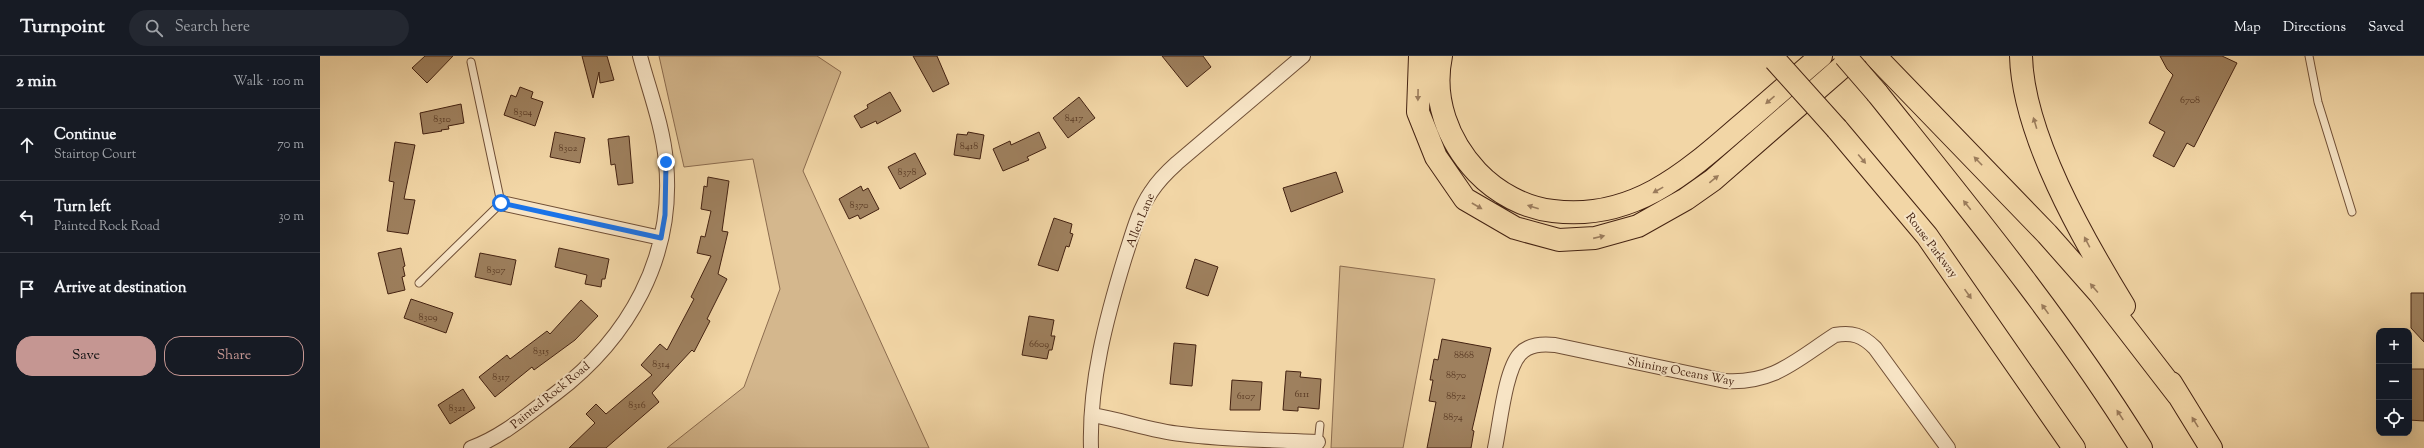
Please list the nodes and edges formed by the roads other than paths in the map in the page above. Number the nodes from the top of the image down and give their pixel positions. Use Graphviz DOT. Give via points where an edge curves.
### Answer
graph roads {
  1 [pos="640,56"];
  2 [pos="1303,56"];
  3 [pos="1420,56"];
  4 [pos="1441,56"];
  5 [pos="1821,56"];
  6 [pos="1845,56"];
  7 [pos="1855,56"];
  8 [pos="1875,56"];
  9 [pos="2021,56"];
  10 [pos="2309,56"];
  11 [pos="1772,57"];
  12 [pos="471,62"];
  13 [pos="501,203"];
  14 [pos="2352,212"];
  15 [pos="661,238"];
  16 [pos="419,283"];
  17 [pos="2008,350"];
  18 [pos="2178,396"];
  19 [pos="1092,415"];
  20 [pos="1320,425"];
  21 [pos="1318,445"];
  22 [pos="471,448"];
  23 [pos="1091,448"];
  24 [pos="1495,448"];
  25 [pos="1948,448"];
  26 [pos="2057,448"];
  27 [pos="2074,448"];
  28 [pos="2140,448"];
  29 [pos="2211,448"];
  1 -- 15 [label="street, Painted Rock Road" via="666,162 665,215"];
  2 -- 19 [label="street, Allen Lane" via="1177,163 1150,193 1108,311"];
  3 -- 7 [label="main road, one-way" via="1418,112 1436,157 1465,199 1515,228 1559,240 1595,238 1638,226 1686,199 1713,180"];
  5 -- 4 [label="main road, one-way" via="1699,162 1668,184 1641,199 1617,207 1598,212 1570,213 1542,210 1522,203 1485,181 1466,161 1452,140 1443,113 1438,88"];
  28 -- 6 [label="main road, one-way, bridge" via="2070,343 1993,238"];
  18 -- 8 [label="main road, one-way" via="2100,294 2047,234"];
  18 -- 9 [label="main road, one-way" via="2105,274 2065,199 2034,124 2026,93"];
  10 -- 14 [label="lane" via="2318,102"];
  11 -- 17 [label="main road, Rouse Parkway, one-way, bridge" via="1837,129 1927,236"];
  12 -- 13 [label="lane"];
  13 -- 15 [label="street"];
  13 -- 16 [label="lane"];
  15 -- 22 [label="street, Painted Rock Road" via="654,267 645,289 619,332 602,351 560,390 507,430"];
  17 -- 26 [label="main road"];
  17 -- 27 [label="main road, Rouse Parkway"];
  29 -- 18 [label="main road, one-way"];
  19 -- 21 [label="street" via="1118,419 1150,430 1182,435"];
  19 -- 23 [label="street, Allen Lane"];
  20 -- 21 [label="lane"];
  24 -- 25 [label="street, Shining Oceans Way" via="1511,372 1521,353 1530,347 1554,345 1725,381 1741,382 1767,377 1835,335 1846,333 1866,339 1875,348"];
}
